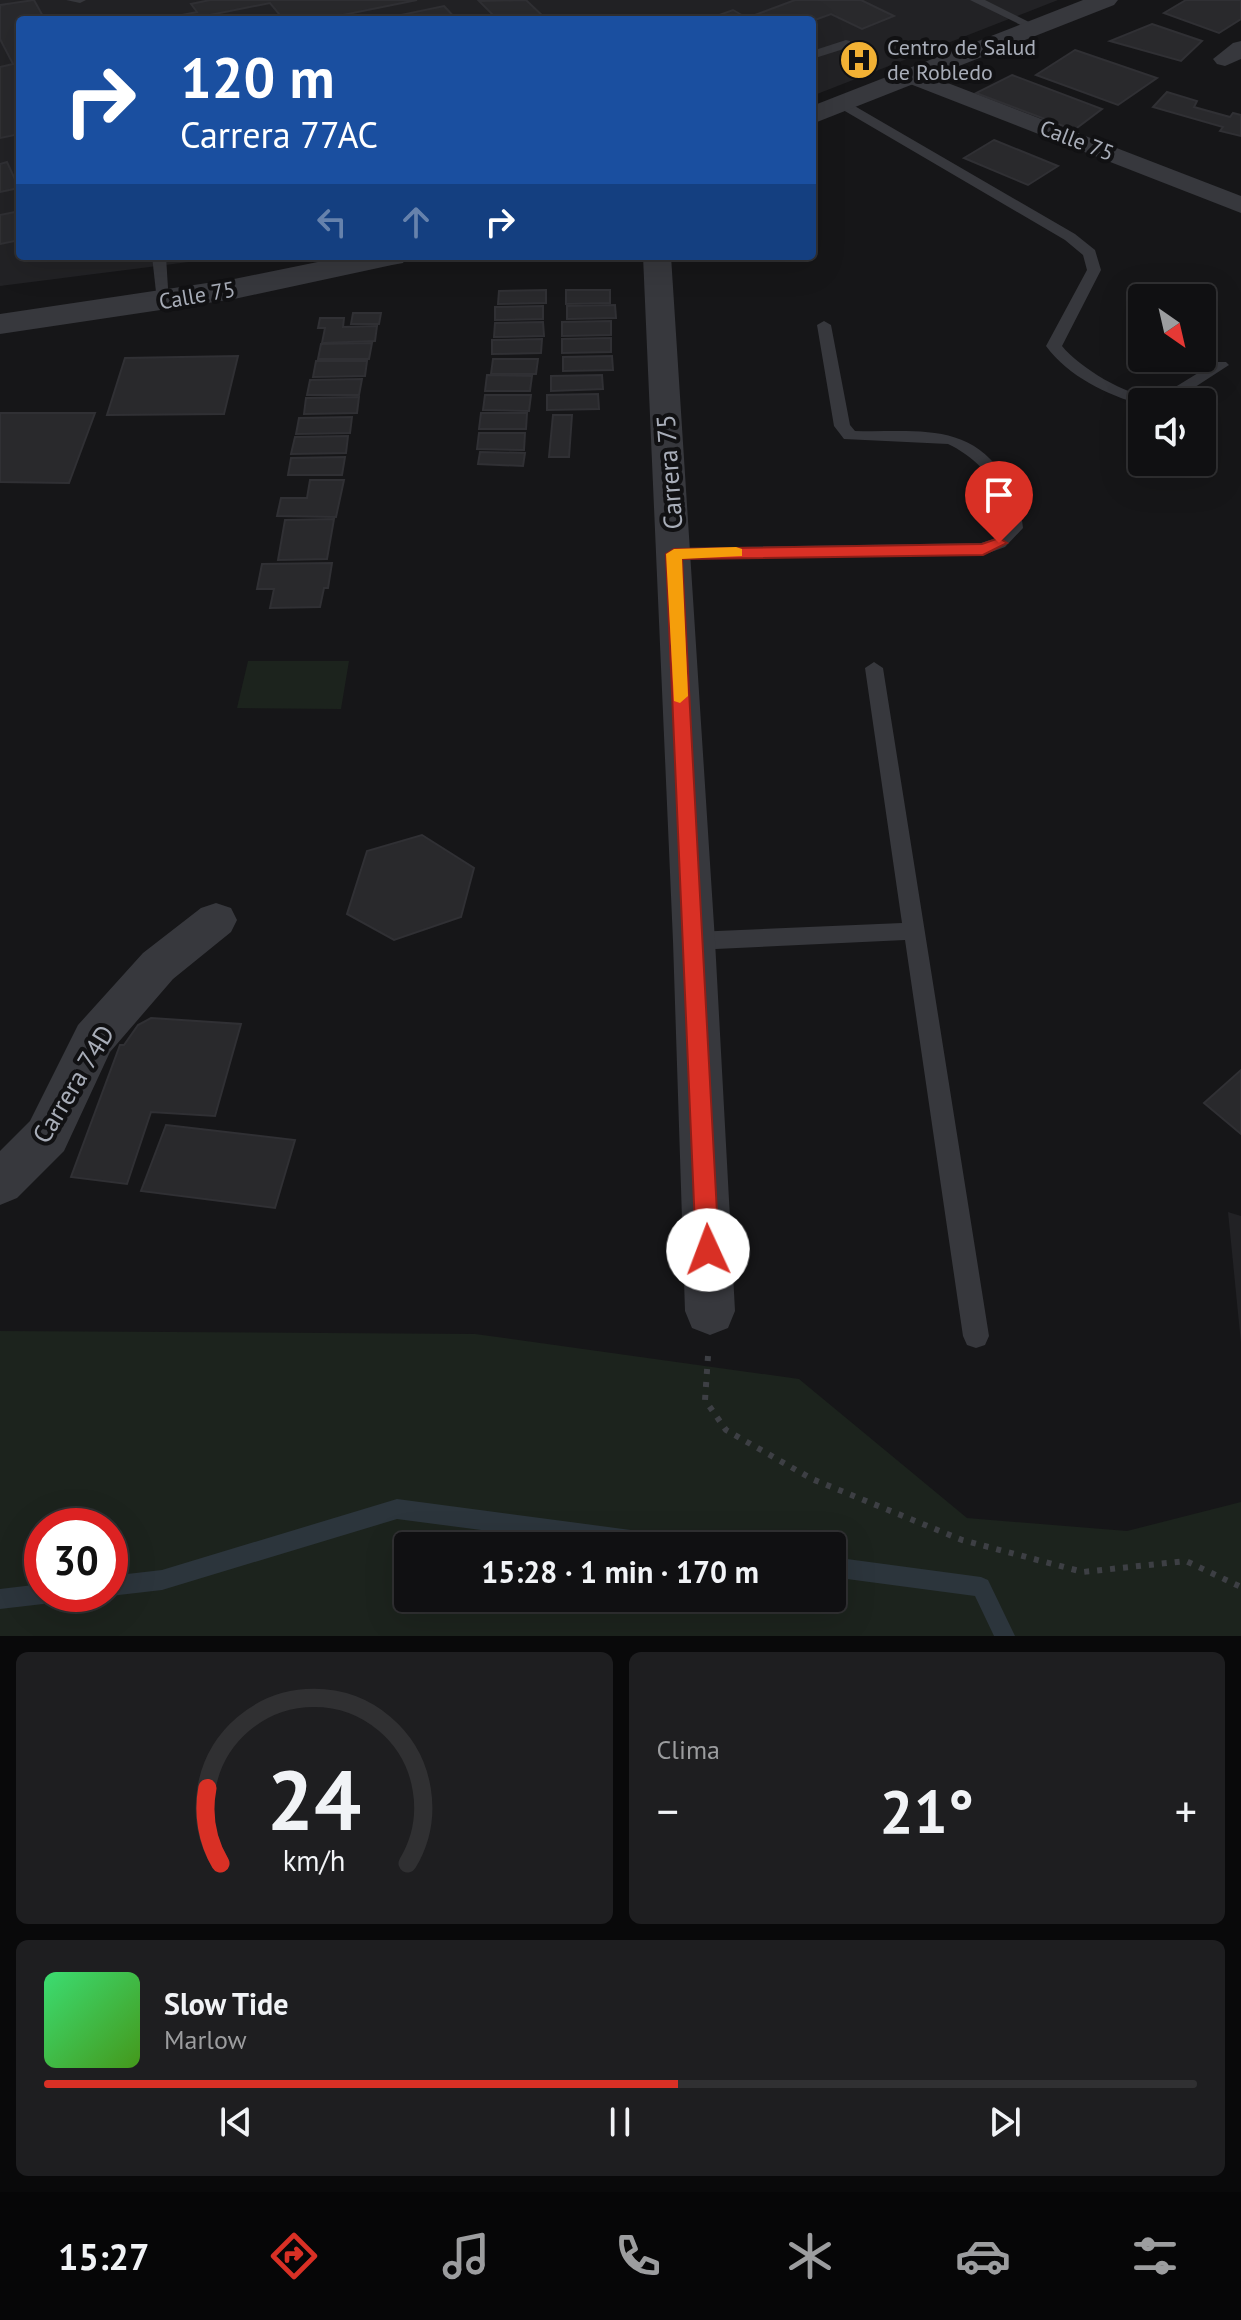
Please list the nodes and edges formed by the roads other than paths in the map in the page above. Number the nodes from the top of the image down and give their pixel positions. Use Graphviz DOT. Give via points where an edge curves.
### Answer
graph roads {
  1 [pos="72,0"];
  2 [pos="80,0"];
  3 [pos="976,0"];
  4 [pos="1105,0"];
  5 [pos="1037,29"];
  6 [pos="846,44"];
  7 [pos="816,54"];
  8 [pos="914,77"];
  9 [pos="842,104"];
  10 [pos="816,114"];
  11 [pos="1241,205"];
  12 [pos="159,260"];
  13 [pos="372,260"];
  14 [pos="657,260"];
  15 [pos="164,301"];
  16 [pos="0,324"];
  17 [pos="824,325"];
  18 [pos="1221,365"];
  19 [pos="1184,388"];
  20 [pos="1128,396"];
  21 [pos="674,554"];
  22 [pos="874,668"];
  23 [pos="216,920"];
  24 [pos="914,931"];
  25 [pos="694,941"];
  26 [pos="0,1183"];
  27 [pos="710,1311"];
  28 [pos="976,1336"];
  1 -- 2 [label="lane"];
  3 -- 5 [label="lane"];
  4 -- 5 [label="street"];
  5 -- 8 [label="street"];
  6 -- 7 [label="lane"];
  8 -- 9 [label="street"];
  8 -- 11 [label="street, Calle 75"];
  9 -- 10 [label="street"];
  9 -- 20 [label="lane" via="1090,253 1094,270 1054,346 1062,358"];
  12 -- 15 [label="lane"];
  13 -- 15 [label="street, Calle 75"];
  14 -- 21 [label="street, Carrera 75"];
  15 -- 16 [label="street, Calle 75"];
  17 -- 21 [label="lane" via="842,426 850,436 951,439 969,447 1012,500 1015,528 983,549"];
  18 -- 19 [label="lane"];
  21 -- 25 [label="street, Carrera 75"];
  22 -- 24 [label="lane"];
  23 -- 26 [label="street, Carrera 74D" via="158,966 94,1039 47,1136"];
  24 -- 25 [label="lane"];
  24 -- 28 [label="lane"];
  25 -- 27 [label="street, Carrera 75"];
}
